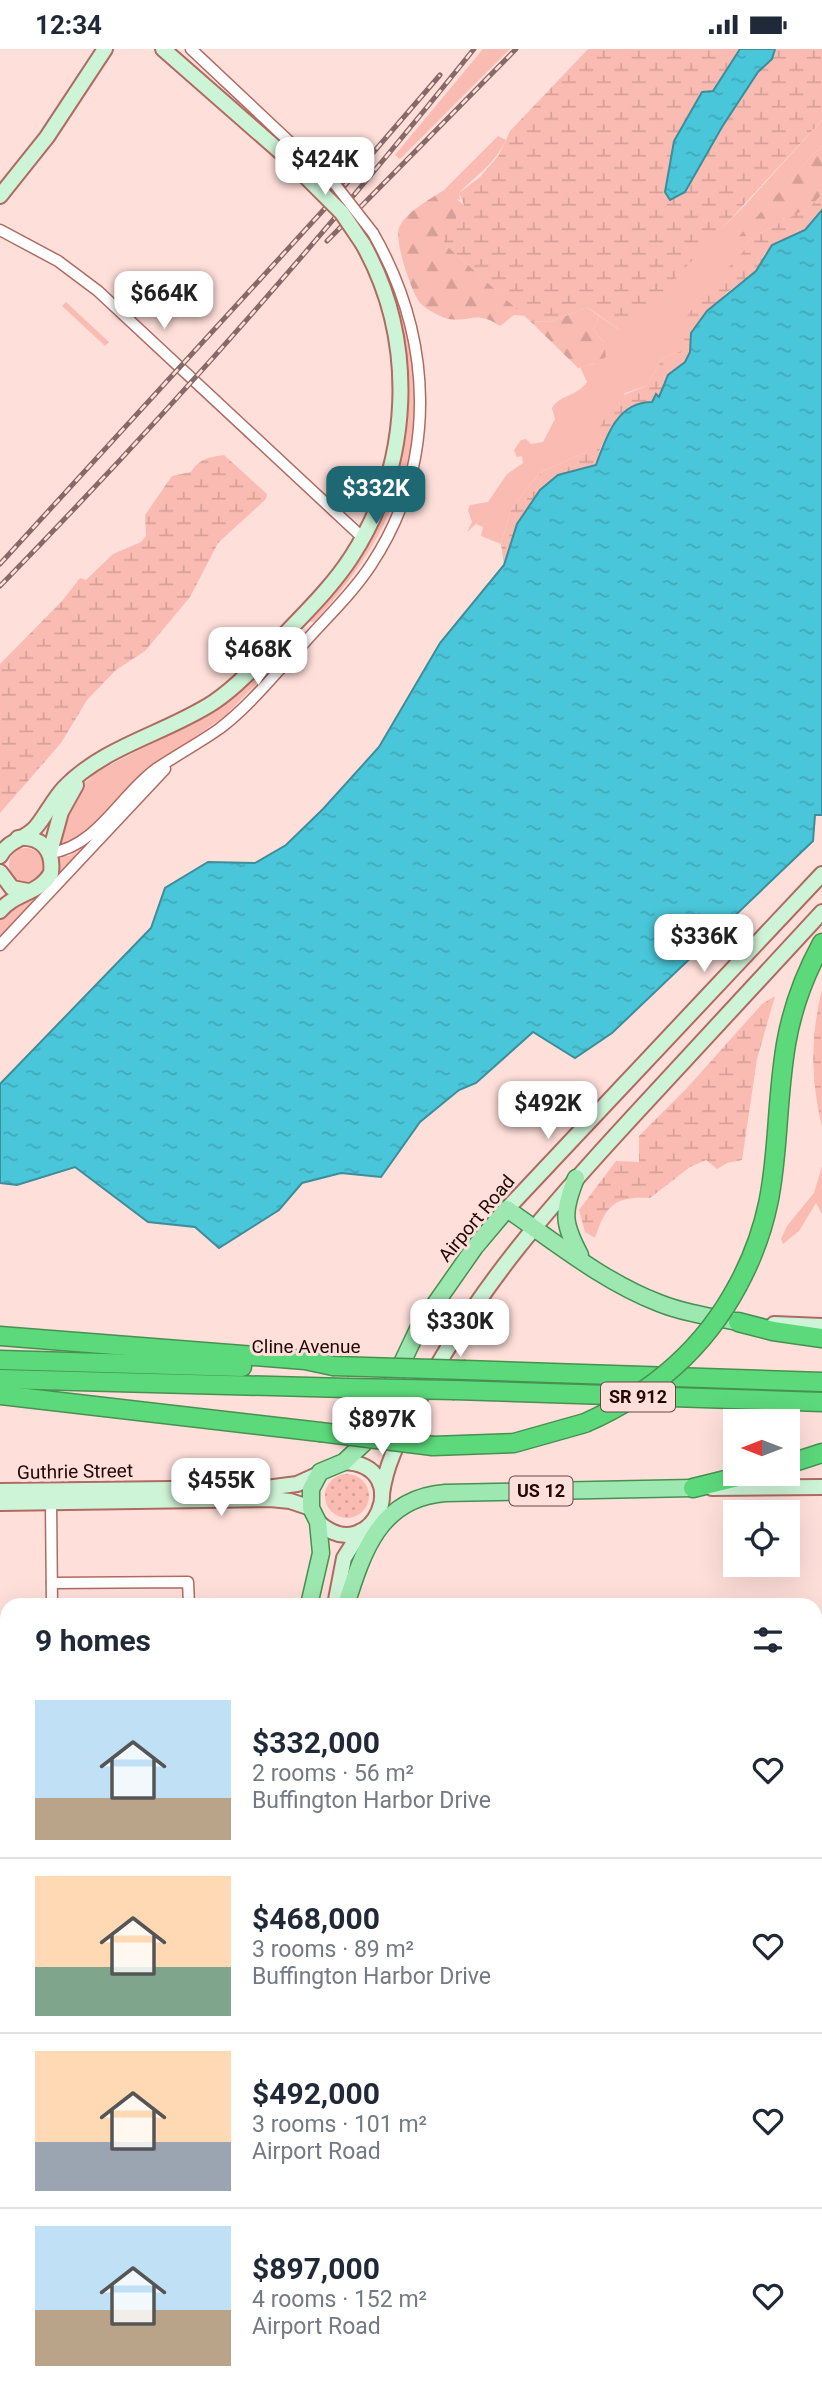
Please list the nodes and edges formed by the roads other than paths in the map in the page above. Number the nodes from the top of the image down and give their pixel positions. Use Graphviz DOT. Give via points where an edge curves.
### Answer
graph roads {
  1 [pos="105,49"];
  2 [pos="163,49"];
  3 [pos="191,49"];
  4 [pos="290,151"];
  5 [pos="0,195"];
  6 [pos="0,230"];
  7 [pos="368,239"];
  8 [pos="363,538"];
  9 [pos="182,754"];
  10 [pos="91,767"];
  11 [pos="18,838"];
  12 [pos="50,852"];
  13 [pos="0,856"];
  14 [pos="0,872"];
  15 [pos="822,874"];
  16 [pos="30,891"];
  17 [pos="0,911"];
  18 [pos="822,912"];
  19 [pos="822,943"];
  20 [pos="0,945"];
  21 [pos="576,1178"];
  22 [pos="507,1209"];
  23 [pos="534,1225"];
  24 [pos="583,1261"];
  25 [pos="738,1322"];
  26 [pos="822,1326"];
  27 [pos="0,1336"];
  28 [pos="822,1338"];
  29 [pos="0,1360"];
  30 [pos="333,1366"];
  31 [pos="0,1379"];
  32 [pos="822,1382"];
  33 [pos="0,1395"];
  34 [pos="822,1402"];
  35 [pos="822,1453"];
  36 [pos="800,1460"];
  37 [pos="344,1462"];
  38 [pos="317,1475"];
  39 [pos="723,1481"];
  40 [pos="822,1487"];
  41 [pos="693,1489"];
  42 [pos="0,1490"];
  43 [pos="382,1494"];
  44 [pos="51,1502"];
  45 [pos="0,1503"];
  46 [pos="393,1511"];
  47 [pos="315,1515"];
  48 [pos="365,1529"];
  49 [pos="52,1583"];
  50 [pos="52,1598"];
  51 [pos="189,1598"];
  52 [pos="311,1598"];
  53 [pos="336,1598"];
  54 [pos="348,1598"];
  1 -- 5 [label="main road" via="47,137"];
  2 -- 4 [label="main road"];
  3 -- 4 [label="street"];
  4 -- 7 [label="main road, bridge"];
  6 -- 8 [label="street" via="58,261 98,291"];
  7 -- 8 [label="main road" via="391,314 401,394 390,475"];
  7 -- 9 [label="street" via="403,295 420,369 418,445 402,504 381,548 343,602 247,704"];
  8 -- 10 [label="main road" via="323,592 218,699"];
  9 -- 12 [label="street" via="133,789 78,846"];
  9 -- 20 [label="street"];
  10 -- 11 [label="main road" via="63,789 36,828"];
  10 -- 12 [label="main road" via="61,812"];
  11 -- 12 [label="main road" via="36,839"];
  11 -- 13 [label="main road"];
  12 -- 16 [label="main road" via="51,873 39,888"];
  14 -- 16 [label="main road" via="12,888"];
  15 -- 22 [label="main road, Airport Road"];
  16 -- 17 [label="main road" via="14,897"];
  18 -- 21 [label="main road"];
  19 -- 33 [label="highway, bridge" via="789,1028 772,1195 756,1247 707,1333 675,1366 630,1400 585,1423 514,1443 433,1446"];
  21 -- 23 [label="main road"];
  21 -- 24 [label="main road" via="566,1206 566,1224"];
  22 -- 23 [label="main road"];
  22 -- 37 [label="main road, Airport Road" via="430,1310 364,1443"];
  23 -- 24 [label="main road"];
  23 -- 43 [label="main road" via="451,1340 391,1456"];
  24 -- 25 [label="main road" via="658,1303"];
  25 -- 26 [label="main road"];
  25 -- 28 [label="highway"];
  27 -- 30 [label="highway"];
  29 -- 30 [label="highway, Cline Avenue / SR 912"];
  30 -- 32 [label="highway, Cline Avenue / SR 912, bridge"];
  31 -- 34 [label="highway, Cline Avenue / SR 912, bridge"];
  35 -- 36 [label="highway"];
  37 -- 38 [label="main road" via="327,1466"];
  37 -- 43 [label="main road" via="355,1462 372,1472"];
  38 -- 42 [label="main road, Guthrie Street" via="297,1484 266,1488"];
  38 -- 47 [label="main road" via="310,1489"];
  39 -- 41 [label="highway, US 12"];
  40 -- 41 [label="main road"];
  41 -- 46 [label="main road, US 12" via="445,1493 416,1498"];
  43 -- 48 [label="main road" via="379,1513"];
  44 -- 45 [label="main road, Guthrie Street"];
  44 -- 47 [label="main road, Guthrie Street" via="270,1499 290,1501"];
  44 -- 49 [label="street"];
  46 -- 48 [label="main road, US 12"];
  46 -- 54 [label="main road" via="364,1554"];
  47 -- 48 [label="main road" via="339,1534"];
  47 -- 52 [label="main road" via="319,1567"];
  48 -- 53 [label="main road" via="344,1559"];
  49 -- 50 [label="street"];
  49 -- 51 [label="street" via="188,1582"];
}
